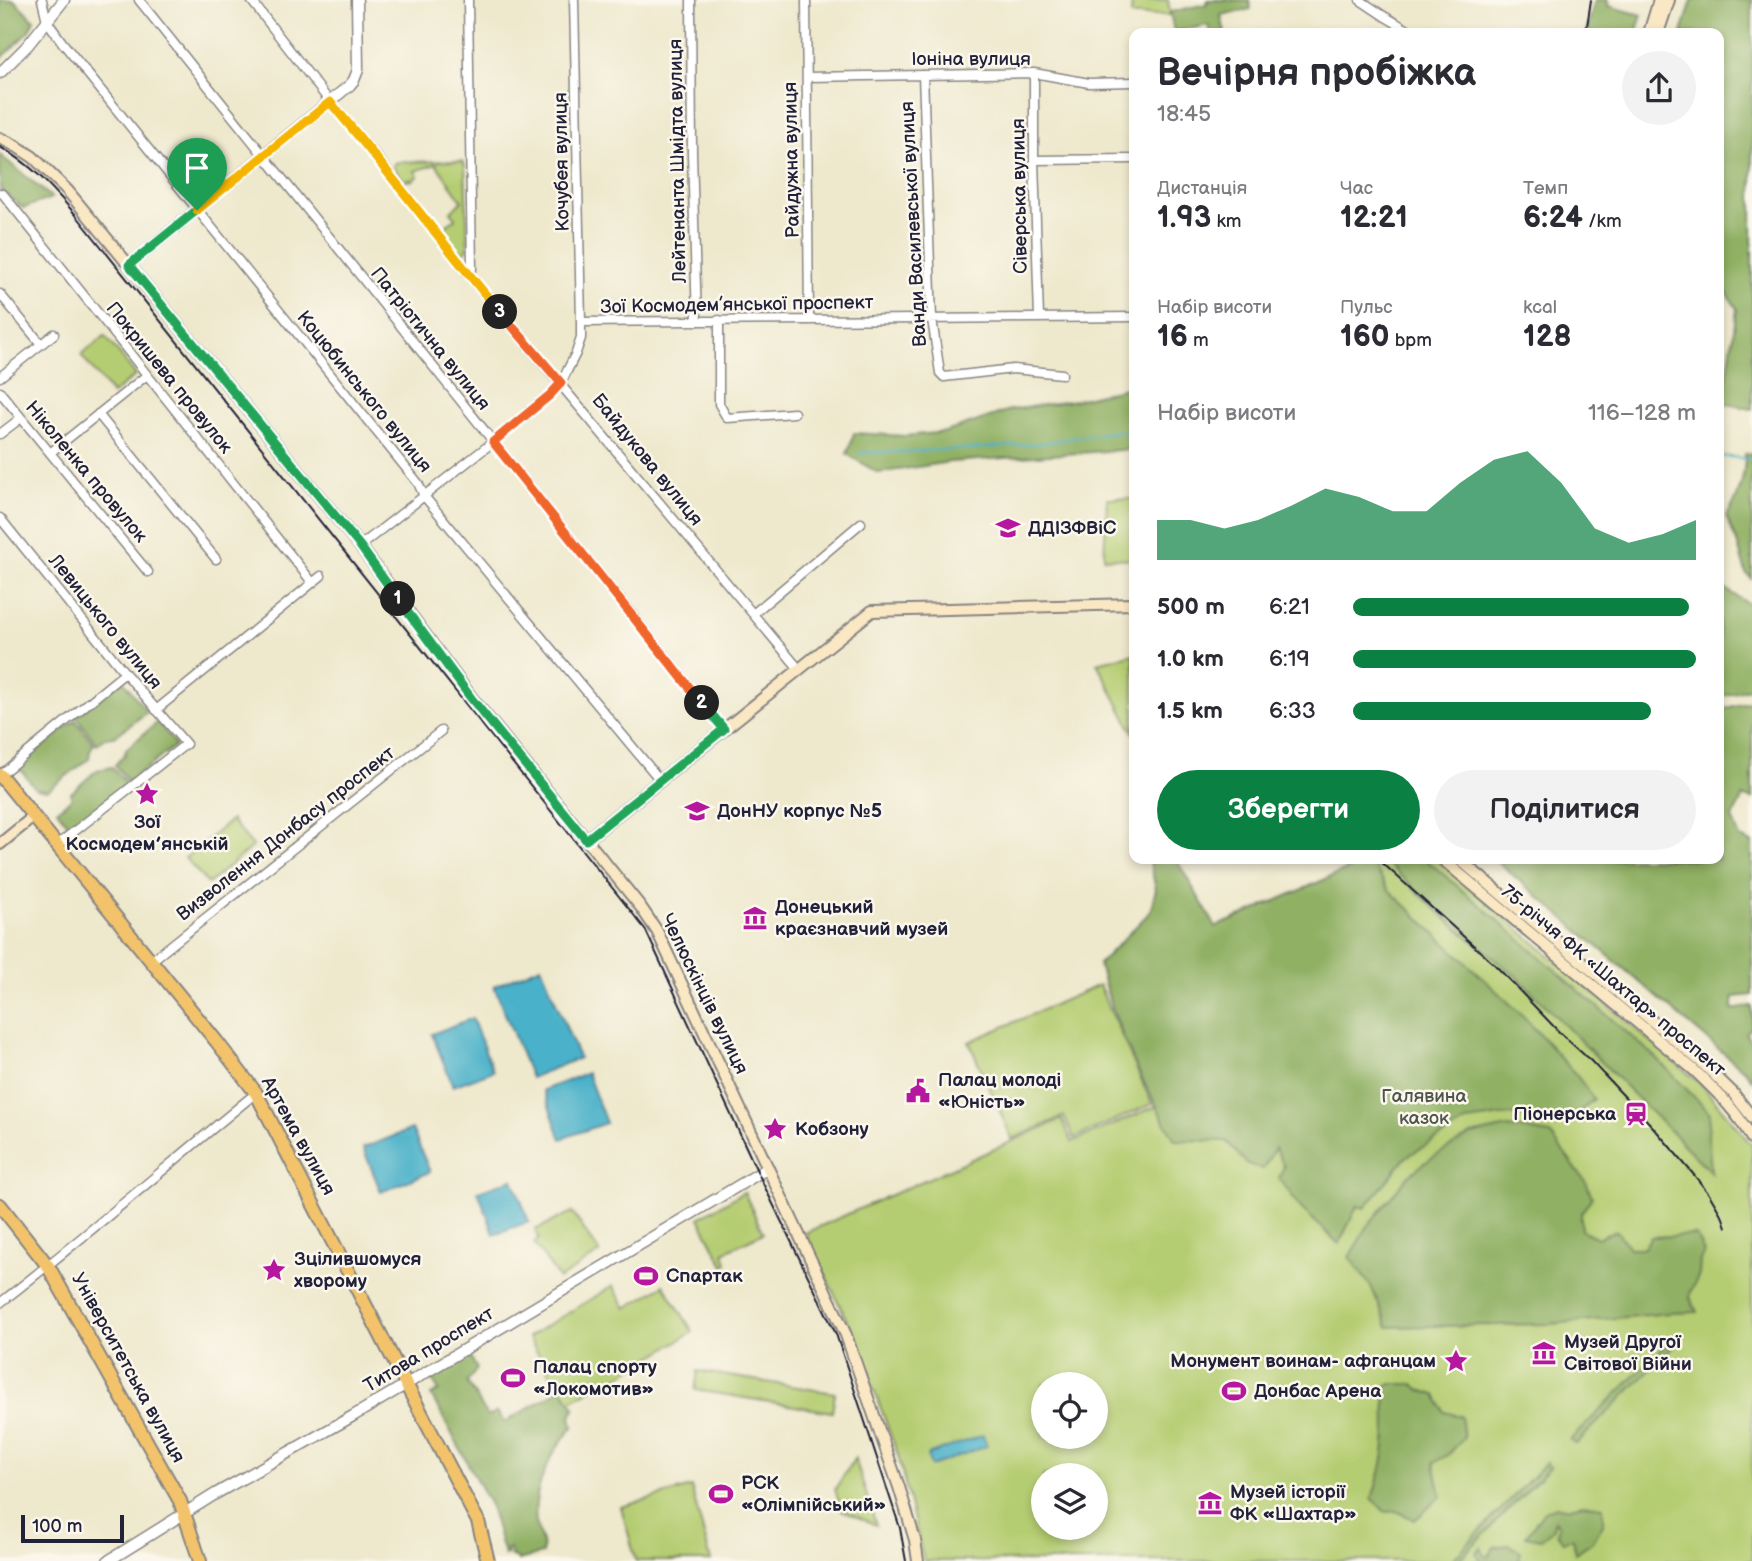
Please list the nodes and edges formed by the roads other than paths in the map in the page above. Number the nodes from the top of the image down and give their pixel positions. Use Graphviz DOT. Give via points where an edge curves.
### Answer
graph roads {
  1 [pos="41,0"];
  2 [pos="64,0"];
  3 [pos="139,0"];
  4 [pos="251,0"];
  5 [pos="357,0"];
  6 [pos="468,0"];
  7 [pos="574,0"];
  8 [pos="691,0"];
  9 [pos="806,0"];
  10 [pos="1360,0"];
  11 [pos="1659,0"];
  12 [pos="1669,0"];
  13 [pos="47,21"];
  14 [pos="1404,28"];
  15 [pos="1650,28"];
  16 [pos="1660,28"];
  17 [pos="0,73"];
  18 [pos="1034,73"];
  19 [pos="923,75"];
  20 [pos="807,77"];
  21 [pos="1129,82"];
  22 [pos="330,102"];
  23 [pos="0,138"];
  24 [pos="263,155"];
  25 [pos="1129,159"];
  26 [pos="1034,160"];
  27 [pos="0,193"];
  28 [pos="197,210"];
  29 [pos="129,265"];
  30 [pos="467,273"];
  31 [pos="0,294"];
  32 [pos="1129,317"];
  33 [pos="1039,318"];
  34 [pos="932,319"];
  35 [pos="697,320"];
  36 [pos="719,320"];
  37 [pos="809,320"];
  38 [pos="581,323"];
  39 [pos="54,334"];
  40 [pos="41,344"];
  41 [pos="1062,373"];
  42 [pos="147,376"];
  43 [pos="0,377"];
  44 [pos="561,383"];
  45 [pos="0,392"];
  46 [pos="794,413"];
  47 [pos="99,414"];
  48 [pos="21,418"];
  49 [pos="0,434"];
  50 [pos="493,442"];
  51 [pos="50,453"];
  52 [pos="424,496"];
  53 [pos="0,518"];
  54 [pos="861,523"];
  55 [pos="360,546"];
  56 [pos="216,559"];
  57 [pos="148,572"];
  58 [pos="321,576"];
  59 [pos="312,582"];
  60 [pos="1129,604"];
  61 [pos="753,614"];
  62 [pos="799,669"];
  63 [pos="125,673"];
  64 [pos="156,710"];
  65 [pos="724,729"];
  66 [pos="441,731"];
  67 [pos="0,775"];
  68 [pos="660,780"];
  69 [pos="33,817"];
  70 [pos="586,840"];
  71 [pos="0,844"];
  72 [pos="57,845"];
  73 [pos="1448,864"];
  74 [pos="1465,864"];
  75 [pos="150,961"];
  76 [pos="256,1093"];
  77 [pos="1752,1117"];
  78 [pos="1752,1139"];
  79 [pos="768,1168"];
  80 [pos="0,1205"];
  81 [pos="48,1266"];
  82 [pos="0,1303"];
  83 [pos="406,1384"];
  84 [pos="185,1513"];
  85 [pos="108,1561"];
  86 [pos="200,1561"];
  87 [pos="488,1561"];
  88 [pos="918,1561"];
  1 -- 13 [label="street"];
  2 -- 13 [label="street"];
  3 -- 24 [label="street, Патріотична вулиця"];
  4 -- 22 [label="street, Байдукова вулиця"];
  5 -- 22 [label="street" via="358,70 350,86"];
  6 -- 30 [label="street" via="472,269"];
  7 -- 38 [label="street, Кочубея вулиця"];
  8 -- 35 [label="street, Лейтенанта Шмідта вулиця"];
  9 -- 20 [label="street, Райдужна вулиця"];
  10 -- 14 [label="street"];
  11 -- 15 [label="main road"];
  12 -- 16 [label="main road"];
  13 -- 17 [label="street"];
  13 -- 28 [label="street, Коцюбинського вулиця"];
  18 -- 19 [label="street, Іоніна вулиця"];
  18 -- 21 [label="street, Іоніна вулиця" via="1089,83"];
  18 -- 26 [label="street, Сіверська вулиця"];
  19 -- 20 [label="street, Іоніна вулиця"];
  19 -- 34 [label="street, Ванди Василевської вулиця"];
  20 -- 37 [label="street, Райдужна вулиця"];
  22 -- 24 [label="street"];
  22 -- 30 [label="street, Байдукова вулиця"];
  23 -- 29 [label="main road, Челюскінців вулиця" via="48,171"];
  24 -- 28 [label="street"];
  24 -- 50 [label="street, Патріотична вулиця"];
  25 -- 26 [label="street"];
  26 -- 33 [label="street, Сіверська вулиця"];
  27 -- 42 [label="street, Покришева провулок"];
  28 -- 29 [label="street"];
  28 -- 52 [label="street, Коцюбинського вулиця"];
  29 -- 55 [label="main road, Челюскінців вулиця"];
  30 -- 44 [label="street, Байдукова вулиця"];
  31 -- 40 [label="street"];
  32 -- 33 [label="street, Зої Космодем’янської проспект"];
  33 -- 34 [label="street, Зої Космодем’янської проспект"];
  34 -- 37 [label="street, Зої Космодем’янської проспект"];
  34 -- 41 [label="street, Ванди Василевської вулиця" via="938,367 944,377 1013,369"];
  35 -- 36 [label="street, Зої Космодем’янської проспект"];
  35 -- 38 [label="street, Зої Космодем’янської проспект"];
  36 -- 37 [label="street, Зої Космодем’янської проспект"];
  36 -- 46 [label="street" via="719,404 727,418"];
  38 -- 44 [label="street, Зої Космодем’янської проспект" via="581,338"];
  39 -- 40 [label="street"];
  40 -- 43 [label="street"];
  42 -- 47 [label="street"];
  42 -- 59 [label="street, Покришева провулок"];
  44 -- 50 [label="street, Зої Космодем’янської проспект"];
  44 -- 61 [label="street, Байдукова вулиця"];
  45 -- 48 [label="street, Ніколенка провулок"];
  47 -- 51 [label="street"];
  47 -- 56 [label="street"];
  48 -- 49 [label="street"];
  48 -- 51 [label="street, Ніколенка провулок"];
  50 -- 52 [label="street, Зої Космодем’янської проспект"];
  50 -- 65 [label="street, Патріотична вулиця"];
  51 -- 57 [label="street, Ніколенка провулок"];
  52 -- 55 [label="street, Зої Космодем’янської проспект"];
  52 -- 68 [label="street, Коцюбинського вулиця"];
  53 -- 63 [label="street, Левицького вулиця"];
  54 -- 61 [label="street"];
  55 -- 70 [label="main road, Челюскінців вулиця" via="471,698"];
  58 -- 59 [label="street"];
  59 -- 64 [label="street"];
  60 -- 62 [label="main road" via="872,611"];
  61 -- 62 [label="street, Байдукова вулиця"];
  62 -- 65 [label="main road"];
  63 -- 64 [label="street, Левицького вулиця"];
  63 -- 67 [label="street"];
  64 -- 72 [label="street, Левицького вулиця" via="186,744"];
  65 -- 68 [label="main road"];
  66 -- 75 [label="street, Визволення Донбасу проспект"];
  67 -- 69 [label="main road, Артема вулиця"];
  68 -- 70 [label="main road"];
  69 -- 71 [label="main road"];
  69 -- 72 [label="main road, Артема вулиця"];
  70 -- 79 [label="main road, Челюскінців вулиця" via="657,931"];
  72 -- 75 [label="main road, Артема вулиця"];
  73 -- 78 [label="main road, 75-річчя ФК «Шахтар» проспект" via="1694,1070 1740,1118"];
  74 -- 77 [label="main road, 75-річчя ФК «Шахтар» проспект" via="1701,1062"];
  75 -- 76 [label="main road, Артема вулиця"];
  76 -- 81 [label="street"];
  76 -- 83 [label="main road, Артема вулиця"];
  79 -- 83 [label="street, Титова проспект"];
  79 -- 88 [label="main road, Челюскінців вулиця" via="846,1335 899,1487"];
  80 -- 81 [label="main road, Університетська вулиця"];
  81 -- 82 [label="street"];
  81 -- 84 [label="main road, Університетська вулиця"];
  83 -- 84 [label="street, Титова проспект"];
  83 -- 87 [label="main road, Артема вулиця" via="478,1521"];
  84 -- 85 [label="street, Титова проспект"];
  84 -- 86 [label="main road, Університетська вулиця"];
}
